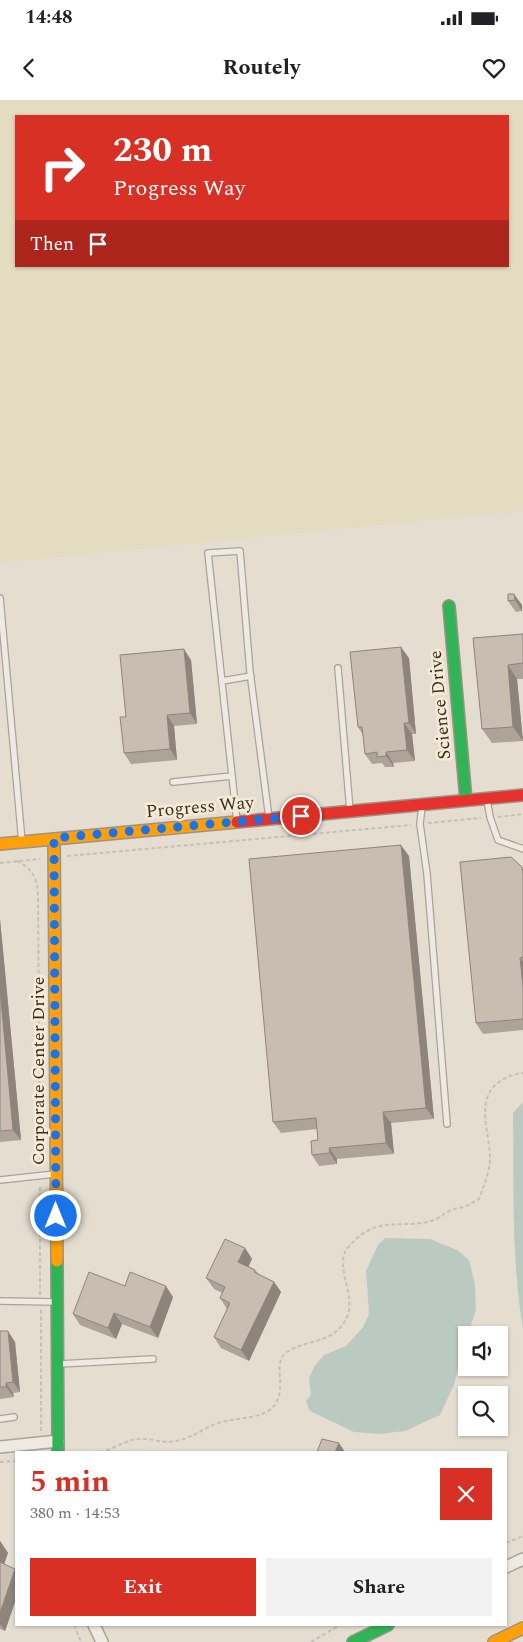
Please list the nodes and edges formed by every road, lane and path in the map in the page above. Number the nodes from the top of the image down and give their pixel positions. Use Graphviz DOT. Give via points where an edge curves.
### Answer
graph roads {
  1 [pos="0,598"];
  2 [pos="449,606"];
  3 [pos="338,668"];
  4 [pos="251,676"];
  5 [pos="222,681"];
  6 [pos="232,776"];
  7 [pos="173,782"];
  8 [pos="523,795"];
  9 [pos="487,798"];
  10 [pos="466,800"];
  11 [pos="422,804"];
  12 [pos="350,811"];
  13 [pos="523,814"];
  14 [pos="490,817"];
  15 [pos="269,819"];
  16 [pos="237,822"];
  17 [pos="420,824"];
  18 [pos="54,838"];
  19 [pos="22,842"];
  20 [pos="0,844"];
  21 [pos="523,849"];
  22 [pos="54,857"];
  23 [pos="17,861"];
  24 [pos="0,863"];
  25 [pos="523,1073"];
  26 [pos="447,1124"];
  27 [pos="56,1174"];
  28 [pos="40,1175"];
  29 [pos="0,1180"];
  30 [pos="0,1301"];
  31 [pos="40,1301"];
  32 [pos="56,1302"];
  33 [pos="153,1359"];
  34 [pos="57,1364"];
  35 [pos="14,1417"];
  36 [pos="0,1419"];
  37 [pos="41,1442"];
  38 [pos="0,1446"];
  39 [pos="58,1447"];
  40 [pos="103,1451"];
  41 [pos="15,1461"];
  42 [pos="0,1462"];
  43 [pos="523,1536"];
  44 [pos="507,1543"];
  45 [pos="523,1559"];
  46 [pos="507,1567"];
  47 [pos="74,1626"];
  48 [pos="94,1626"];
  49 [pos="338,1626"];
  50 [pos="386,1626"];
  51 [pos="523,1628"];
  52 [pos="81,1642"];
  53 [pos="102,1642"];
  54 [pos="311,1642"];
  55 [pos="353,1642"];
  56 [pos="494,1642"];
  1 -- 19 [label="lane"];
  2 -- 10 [label="main road, Science Drive"];
  3 -- 12 [label="lane"];
  4 -- 5 [label="lane"];
  4 -- 5 [label="lane" via="240,551 208,553"];
  4 -- 15 [label="lane"];
  5 -- 6 [label="lane"];
  6 -- 7 [label="lane"];
  6 -- 16 [label="lane"];
  8 -- 9 [label="main road, Progress Way"];
  9 -- 10 [label="main road, Progress Way"];
  9 -- 14 [label="lane"];
  10 -- 11 [label="main road, Progress Way"];
  11 -- 12 [label="main road, Progress Way"];
  11 -- 17 [label="lane"];
  12 -- 15 [label="main road, Progress Way"];
  13 -- 14 [label="path"];
  14 -- 17 [label="path"];
  14 -- 21 [label="lane" via="498,840"];
  15 -- 16 [label="main road, Progress Way"];
  16 -- 18 [label="main road, Progress Way"];
  17 -- 22 [label="path"];
  17 -- 26 [label="lane"];
  18 -- 19 [label="main road, Progress Way"];
  18 -- 22 [label="main road, Corporate Center Drive"];
  19 -- 20 [label="main road, Progress Way"];
  22 -- 23 [label="path"];
  22 -- 27 [label="main road, Corporate Center Drive"];
  23 -- 24 [label="path"];
  23 -- 28 [label="path" via="34,875 38,895"];
  25 -- 40 [label="path" via="512,1074 495,1084 487,1095 485,1107 490,1159 479,1199 452,1209 433,1221 379,1225 357,1238 346,1250 343,1263 350,1305 346,1320 326,1339 285,1353 280,1361 281,1393 270,1410 246,1419 224,1421 190,1438 168,1442 133,1440"];
  27 -- 28 [label="lane"];
  27 -- 32 [label="main road, Corporate Center Drive"];
  28 -- 29 [label="lane"];
  28 -- 31 [label="path"];
  30 -- 31 [label="lane"];
  31 -- 32 [label="lane"];
  31 -- 37 [label="path"];
  32 -- 34 [label="main road, Corporate Center Drive"];
  33 -- 34 [label="lane"];
  34 -- 39 [label="main road, Corporate Center Drive"];
  35 -- 36 [label="lane"];
  37 -- 38 [label="street"];
  37 -- 39 [label="street"];
  41 -- 42 [label="path"];
  43 -- 44 [label="path"];
  45 -- 46 [label="street"];
  47 -- 52 [label="path"];
  48 -- 53 [label="street"];
  49 -- 54 [label="path"];
  50 -- 55 [label="main road"];
  51 -- 56 [label="main road"];
}
